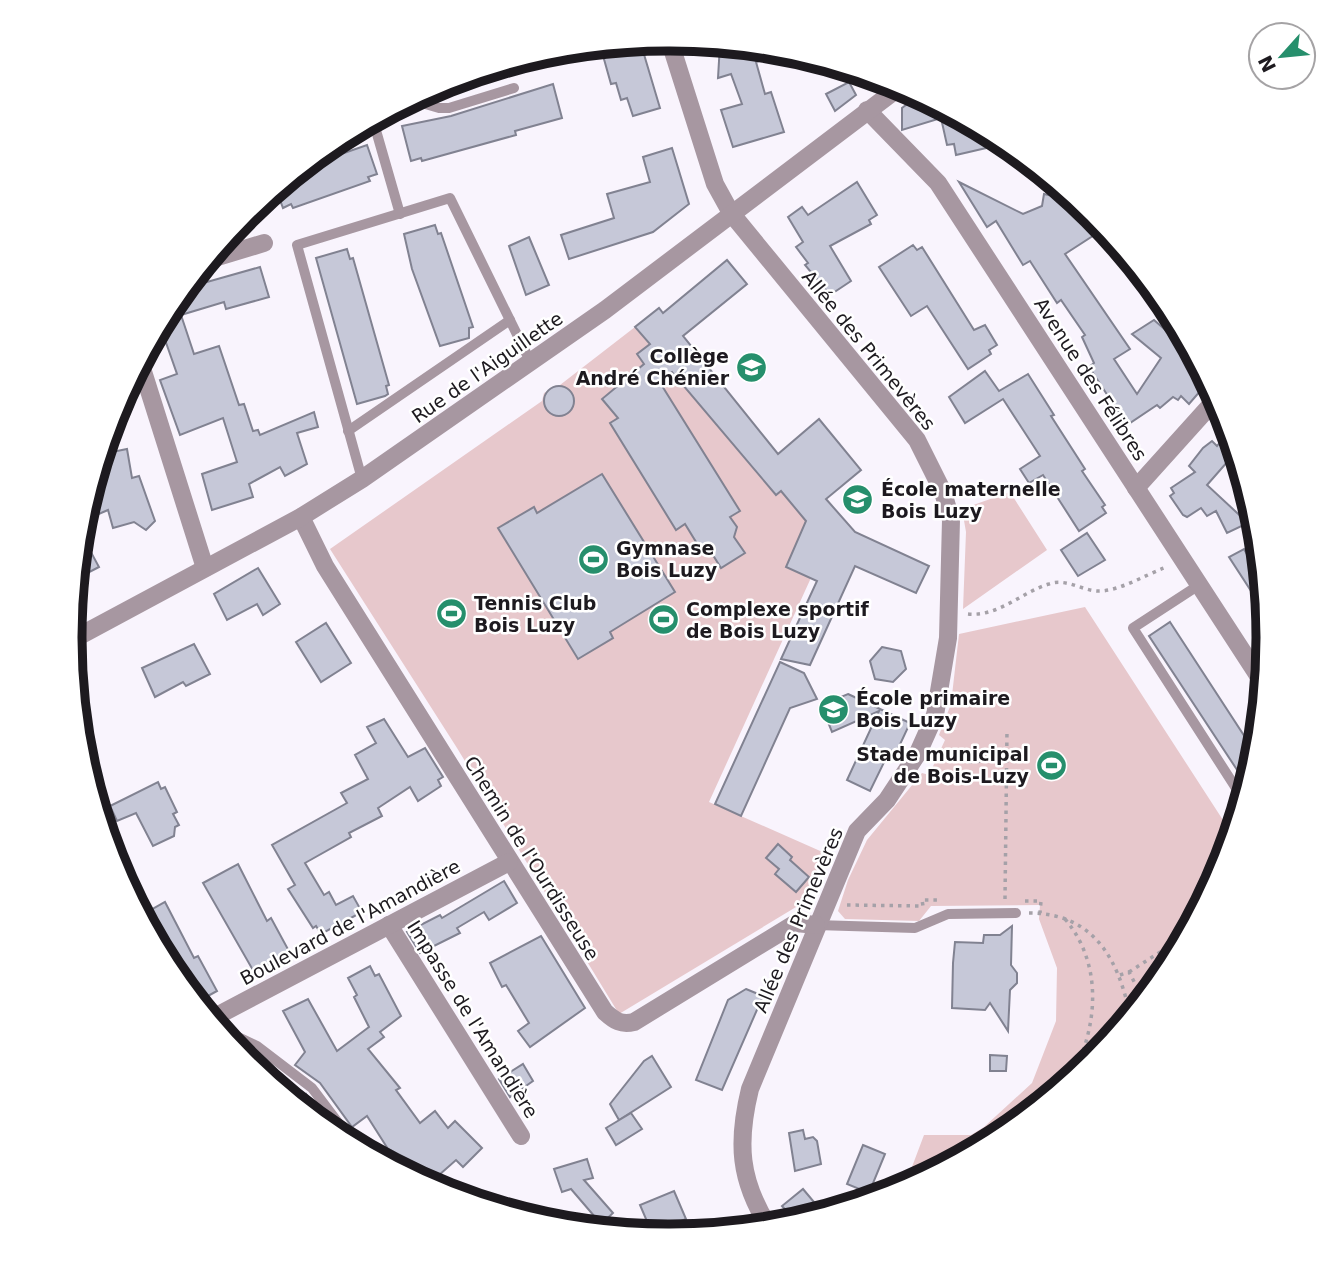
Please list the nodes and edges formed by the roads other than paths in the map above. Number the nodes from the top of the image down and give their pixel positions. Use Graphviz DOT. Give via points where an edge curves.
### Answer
graph roads {
  1 [pos="673,51"];
  2 [pos="514,88"];
  3 [pos="890,94"];
  4 [pos="425,104"];
  5 [pos="867,110"];
  6 [pos="376,129"];
  7 [pos="732,213"];
  8 [pos="400,214"];
  9 [pos="264,243"];
  10 [pos="225,255"];
  11 [pos="510,320"];
  12 [pos="530,361"];
  13 [pos="145,374"];
  14 [pos="1208,407"];
  15 [pos="348,431"];
  16 [pos="362,479"];
  17 [pos="1136,488"];
  18 [pos="301,517"];
  19 [pos="205,568"];
  20 [pos="1199,585"];
  21 [pos="82,634"];
  22 [pos="1254,669"];
  23 [pos="1236,788"];
  24 [pos="509,862"];
  25 [pos="1011,913"];
  26 [pos="389,925"];
  27 [pos="816,925"];
  28 [pos="220,1014"];
  29 [pos="242,1039"];
  30 [pos="336,1120"];
  31 [pos="521,1136"];
  32 [pos="762,1216"];
  1 -- 7 [label="street, Allée des Primevères" via="715,184"];
  2 -- 4 [label="lane" via="449,108"];
  3 -- 5 [label="street, Rue de l'Aiguillette"];
  5 -- 7 [label="street, Rue de l'Aiguillette"];
  5 -- 17 [label="street, Avenue des Félibres" via="938,183"];
  6 -- 8 [label="lane"];
  7 -- 12 [label="street, Rue de l'Aiguillette"];
  7 -- 27 [label="street, Allée des Primevères" via="917,440 943,492 951,520 947,638 935,715 887,800 857,831"];
  8 -- 11 [label="lane" via="450,198"];
  8 -- 15 [label="lane" via="297,245"];
  9 -- 10 [label="street"];
  11 -- 12 [label="lane"];
  11 -- 15 [label="lane"];
  12 -- 16 [label="street, Rue de l'Aiguillette"];
  13 -- 19 [label="street"];
  14 -- 17 [label="street"];
  15 -- 16 [label="lane"];
  16 -- 18 [label="street, Rue de l'Aiguillette"];
  17 -- 20 [label="street, Avenue des Félibres"];
  18 -- 19 [label="street, Rue de l'Aiguillette"];
  18 -- 24 [label="street, Chemin de l'Ourdisseuse" via="325,566"];
  19 -- 21 [label="street, Rue de l'Aiguillette"];
  20 -- 22 [label="street, Avenue des Félibres"];
  20 -- 23 [label="lane" via="1133,628"];
  24 -- 26 [label="street, Boulevard de l'Amandière"];
  24 -- 27 [label="street, Chemin de l'Ourdisseuse" via="605,1012 623,1024 634,1022 796,923"];
  25 -- 27 [label="lane" via="948,914 915,928"];
  26 -- 28 [label="street, Boulevard de l'Amandière"];
  26 -- 31 [label="street, Impasse de l'Amandière"];
  27 -- 32 [label="street, Allée des Primevères" via="750,1089 742,1120 743,1163 751,1200"];
  29 -- 30 [label="lane" via="312,1088"];
}
